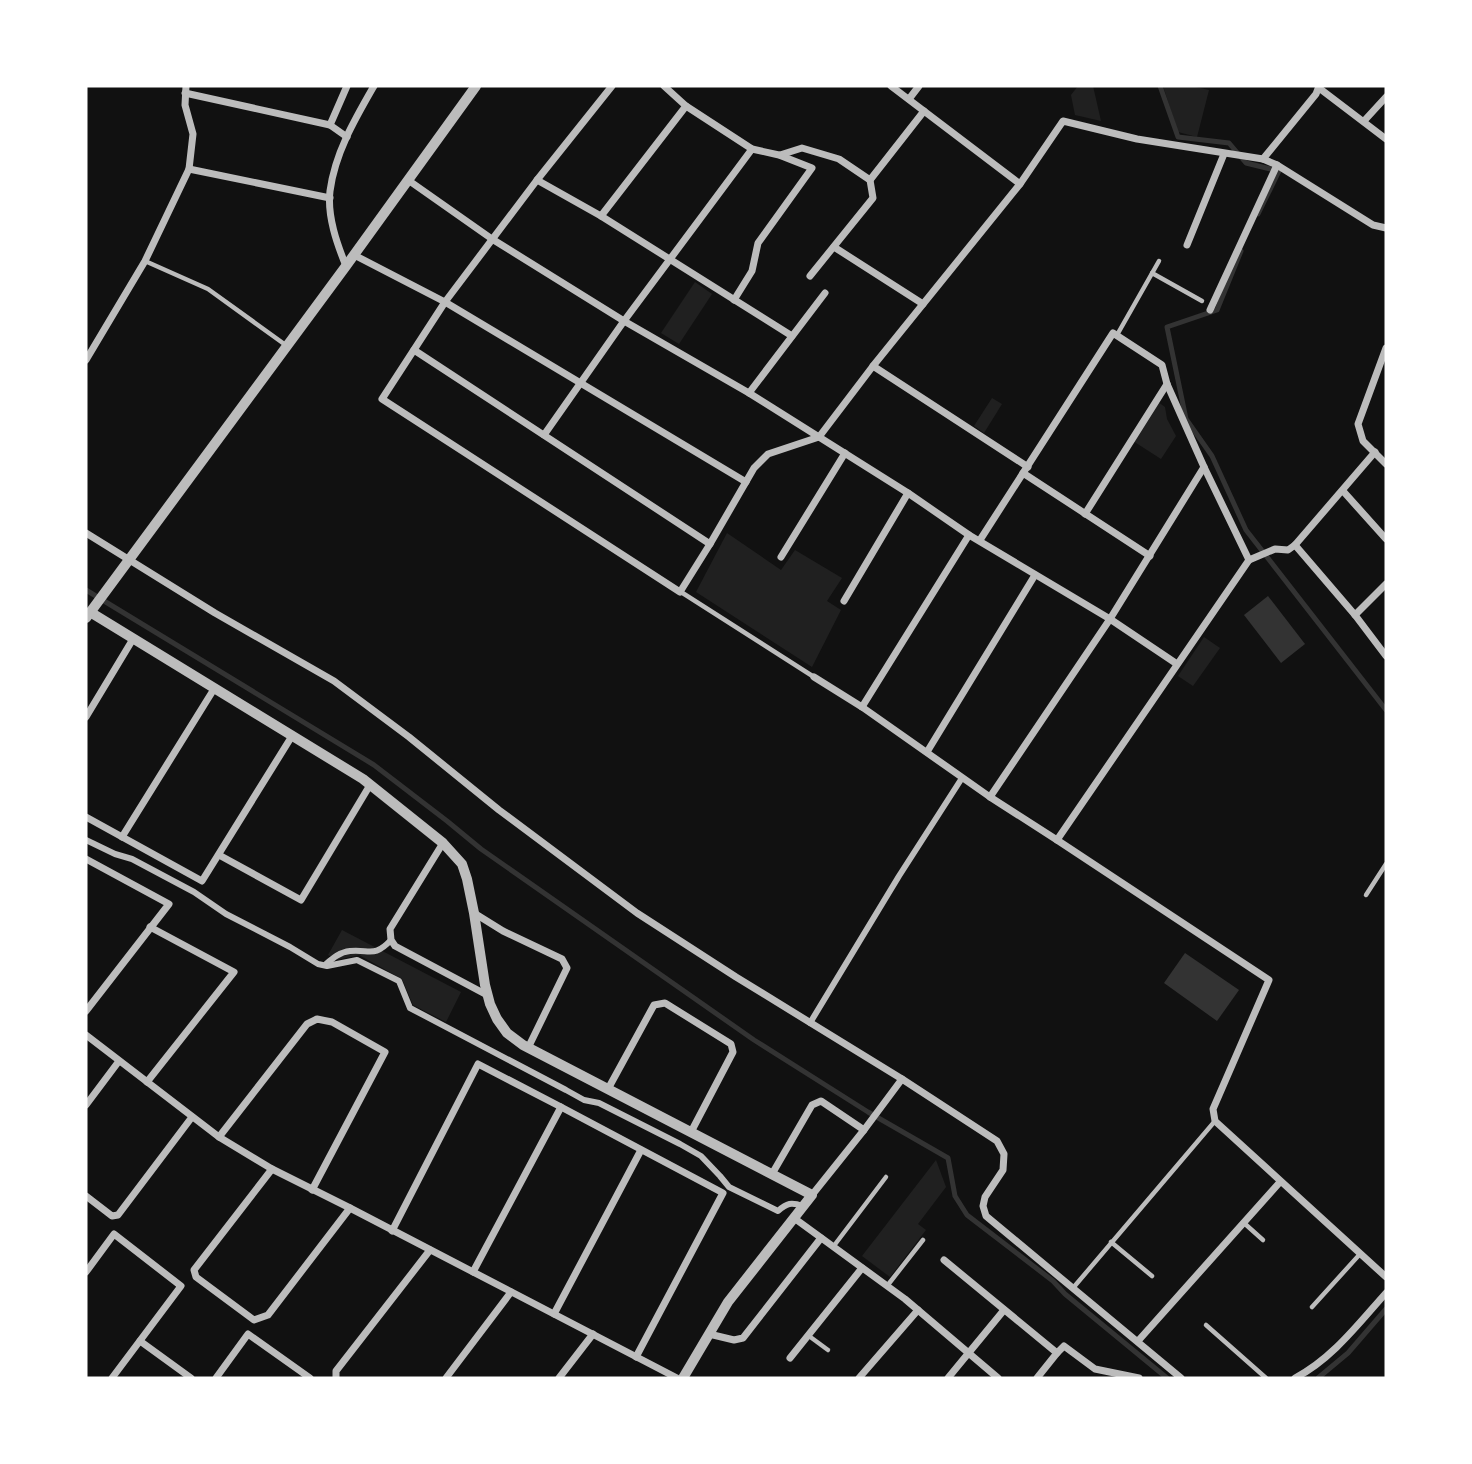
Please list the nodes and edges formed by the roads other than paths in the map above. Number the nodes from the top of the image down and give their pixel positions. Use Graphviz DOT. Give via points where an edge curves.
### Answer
graph roads {
  1 [pos="347,86"];
  2 [pos="374,86"];
  3 [pos="476,86"];
  4 [pos="612,86"];
  5 [pos="664,86"];
  6 [pos="891,86"];
  7 [pos="919,86"];
  8 [pos="1319,87"];
  9 [pos="185,89"];
  10 [pos="1386,97"];
  11 [pos="909,99"];
  12 [pos="686,106"];
  13 [pos="924,111"];
  14 [pos="1364,121"];
  15 [pos="330,125"];
  16 [pos="347,137"];
  17 [pos="1386,139"];
  18 [pos="752,149"];
  19 [pos="1224,154"];
  20 [pos="779,155"];
  21 [pos="1263,159"];
  22 [pos="1277,165"];
  23 [pos="190,169"];
  24 [pos="408,180"];
  25 [pos="537,180"];
  26 [pos="870,180"];
  27 [pos="1020,184"];
  28 [pos="330,198"];
  29 [pos="601,216"];
  30 [pos="1386,228"];
  31 [pos="492,239"];
  32 [pos="1186,245"];
  33 [pos="834,247"];
  34 [pos="354,255"];
  35 [pos="670,259"];
  36 [pos="145,261"];
  37 [pos="1159,261"];
  38 [pos="346,266"];
  39 [pos="1152,273"];
  40 [pos="810,276"];
  41 [pos="825,293"];
  42 [pos="734,300"];
  43 [pos="1202,301"];
  44 [pos="445,302"];
  45 [pos="923,304"];
  46 [pos="1210,310"];
  47 [pos="624,321"];
  48 [pos="1117,335"];
  49 [pos="792,336"];
  50 [pos="287,346"];
  51 [pos="1386,348"];
  52 [pos="414,349"];
  53 [pos="86,360"];
  54 [pos="873,366"];
  55 [pos="581,383"];
  56 [pos="1167,384"];
  57 [pos="749,393"];
  58 [pos="544,435"];
  59 [pos="818,437"];
  60 [pos="1375,452"];
  61 [pos="845,453"];
  62 [pos="1386,464"];
  63 [pos="1204,467"];
  64 [pos="1026,470"];
  65 [pos="746,482"];
  66 [pos="1343,491"];
  67 [pos="908,493"];
  68 [pos="1085,514"];
  69 [pos="86,533"];
  70 [pos="969,535"];
  71 [pos="1386,539"];
  72 [pos="980,540"];
  73 [pos="710,544"];
  74 [pos="1296,545"];
  75 [pos="1150,556"];
  76 [pos="781,557"];
  77 [pos="1252,559"];
  78 [pos="129,561"];
  79 [pos="1035,575"];
  80 [pos="1386,584"];
  81 [pos="680,592"];
  82 [pos="844,601"];
  83 [pos="87,613"];
  84 [pos="1355,615"];
  85 [pos="1110,619"];
  86 [pos="133,639"];
  87 [pos="1386,656"];
  88 [pos="1177,664"];
  89 [pos="814,677"];
  90 [pos="214,689"];
  91 [pos="862,707"];
  92 [pos="86,717"];
  93 [pos="292,736"];
  94 [pos="927,752"];
  95 [pos="962,778"];
  96 [pos="370,785"];
  97 [pos="990,797"];
  98 [pos="86,817"];
  99 [pos="122,837"];
  100 [pos="86,840"];
  101 [pos="1058,840"];
  102 [pos="443,843"];
  103 [pos="219,855"];
  104 [pos="86,861"];
  105 [pos="1386,864"];
  106 [pos="1366,895"];
  107 [pos="474,913"];
  108 [pos="150,927"];
  109 [pos="391,940"];
  110 [pos="324,965"];
  111 [pos="487,995"];
  112 [pos="86,1011"];
  113 [pos="810,1023"];
  114 [pos="86,1035"];
  115 [pos="528,1048"];
  116 [pos="120,1061"];
  117 [pos="902,1079"];
  118 [pos="147,1082"];
  119 [pos="608,1089"];
  120 [pos="86,1105"];
  121 [pos="561,1107"];
  122 [pos="192,1117"];
  123 [pos="1215,1121"];
  124 [pos="864,1130"];
  125 [pos="691,1132"];
  126 [pos="219,1137"];
  127 [pos="641,1150"];
  128 [pos="272,1169"];
  129 [pos="772,1174"];
  130 [pos="886,1177"];
  131 [pos="1280,1182"];
  132 [pos="312,1189"];
  133 [pos="812,1195"];
  134 [pos="86,1196"];
  135 [pos="803,1206"];
  136 [pos="350,1208"];
  137 [pos="793,1218"];
  138 [pos="1244,1223"];
  139 [pos="392,1231"];
  140 [pos="821,1238"];
  141 [pos="923,1240"];
  142 [pos="1263,1240"];
  143 [pos="1111,1242"];
  144 [pos="832,1247"];
  145 [pos="430,1250"];
  146 [pos="1360,1254"];
  147 [pos="944,1260"];
  148 [pos="862,1268"];
  149 [pos="86,1272"];
  150 [pos="473,1272"];
  151 [pos="1152,1276"];
  152 [pos="1386,1277"];
  153 [pos="887,1286"];
  154 [pos="1073,1287"];
  155 [pos="511,1292"];
  156 [pos="1386,1293"];
  157 [pos="1312,1307"];
  158 [pos="918,1310"];
  159 [pos="1004,1310"];
  160 [pos="554,1314"];
  161 [pos="1206,1325"];
  162 [pos="593,1334"];
  163 [pos="709,1334"];
  164 [pos="808,1335"];
  165 [pos="140,1341"];
  166 [pos="1138,1341"];
  167 [pos="828,1350"];
  168 [pos="969,1353"];
  169 [pos="1057,1353"];
  170 [pos="636,1357"];
  171 [pos="790,1358"];
  172 [pos="112,1378"];
  173 [pos="191,1378"];
  174 [pos="216,1378"];
  175 [pos="310,1378"];
  176 [pos="336,1378"];
  177 [pos="446,1378"];
  178 [pos="559,1378"];
  179 [pos="677,1378"];
  180 [pos="683,1378"];
  181 [pos="859,1378"];
  182 [pos="948,1378"];
  183 [pos="998,1378"];
  184 [pos="1037,1378"];
  185 [pos="1139,1378"];
  186 [pos="1181,1378"];
  187 [pos="1266,1378"];
  188 [pos="1295,1378"];
  1 -- 15 [label="street"];
  2 -- 16 [label="street"];
  3 -- 24 [label="street"];
  4 -- 25 [label="street"];
  5 -- 12 [label="street"];
  6 -- 11 [label="street"];
  7 -- 11 [label="street"];
  8 -- 14 [label="street"];
  8 -- 21 [label="street"];
  9 -- 15 [label="street"];
  9 -- 23 [label="street" via="193,134"];
  10 -- 14 [label="street"];
  11 -- 13 [label="street"];
  12 -- 18 [label="street"];
  12 -- 29 [label="street"];
  13 -- 26 [label="street"];
  13 -- 27 [label="street"];
  14 -- 17 [label="street"];
  15 -- 16 [label="street"];
  16 -- 28 [label="street" via="338,156"];
  18 -- 20 [label="street"];
  18 -- 35 [label="street"];
  19 -- 21 [label="street"];
  19 -- 27 [label="street" via="1063,121"];
  19 -- 32 [label="street"];
  20 -- 26 [label="street" via="802,148 839,159"];
  20 -- 42 [label="street" via="812,168 758,243 752,271"];
  21 -- 22 [label="street"];
  22 -- 30 [label="street" via="1373,225"];
  22 -- 46 [label="street"];
  23 -- 28 [label="street"];
  23 -- 36 [label="street"];
  24 -- 31 [label="street"];
  24 -- 34 [label="street"];
  25 -- 29 [label="street"];
  25 -- 31 [label="street"];
  26 -- 33 [label="street" via="873,198"];
  27 -- 45 [label="street"];
  28 -- 38 [label="street"];
  29 -- 35 [label="street"];
  31 -- 44 [label="street"];
  31 -- 47 [label="street"];
  33 -- 40 [label="street"];
  33 -- 45 [label="street"];
  34 -- 38 [label="street"];
  34 -- 44 [label="street"];
  35 -- 42 [label="street"];
  35 -- 47 [label="street"];
  36 -- 50 [label="lane" via="208,289"];
  36 -- 53 [label="street"];
  37 -- 39 [label="lane"];
  38 -- 50 [label="street"];
  39 -- 43 [label="lane"];
  39 -- 48 [label="lane"];
  41 -- 49 [label="street"];
  42 -- 49 [label="street"];
  44 -- 52 [label="street"];
  44 -- 55 [label="street"];
  45 -- 54 [label="street"];
  47 -- 55 [label="street"];
  47 -- 57 [label="street"];
  48 -- 56 [label="street" via="1162,365"];
  48 -- 64 [label="street" via="1113,333"];
  49 -- 57 [label="street"];
  50 -- 78 [label="street"];
  51 -- 60 [label="street" via="1358,424 1363,441"];
  52 -- 58 [label="street"];
  52 -- 81 [label="street" via="382,399"];
  54 -- 59 [label="street"];
  54 -- 64 [label="street"];
  55 -- 58 [label="street"];
  55 -- 65 [label="street"];
  56 -- 63 [label="street"];
  56 -- 68 [label="street"];
  57 -- 59 [label="street"];
  58 -- 73 [label="street"];
  59 -- 61 [label="street"];
  59 -- 65 [label="street" via="768,454"];
  60 -- 62 [label="street"];
  60 -- 66 [label="street"];
  61 -- 67 [label="street"];
  61 -- 76 [label="street"];
  63 -- 75 [label="street"];
  63 -- 77 [label="street"];
  64 -- 68 [label="street"];
  64 -- 72 [label="street"];
  65 -- 73 [label="street"];
  66 -- 71 [label="street"];
  66 -- 74 [label="street"];
  67 -- 70 [label="street"];
  67 -- 82 [label="street"];
  68 -- 75 [label="street"];
  69 -- 78 [label="street"];
  70 -- 72 [label="street"];
  70 -- 91 [label="street"];
  72 -- 79 [label="street"];
  73 -- 81 [label="street"];
  74 -- 77 [label="street"];
  74 -- 84 [label="street"];
  75 -- 85 [label="street"];
  77 -- 88 [label="street"];
  78 -- 83 [label="street"];
  78 -- 113 [label="street" via="334,681 637,913"];
  79 -- 85 [label="street"];
  79 -- 94 [label="street"];
  80 -- 84 [label="street"];
  81 -- 89 [label="lane"];
  83 -- 86 [label="street"];
  84 -- 87 [label="street"];
  85 -- 88 [label="street"];
  85 -- 97 [label="street"];
  86 -- 90 [label="street"];
  86 -- 92 [label="street"];
  88 -- 101 [label="street"];
  89 -- 91 [label="street"];
  90 -- 93 [label="street"];
  90 -- 99 [label="street"];
  91 -- 94 [label="street"];
  93 -- 96 [label="street"];
  93 -- 103 [label="street"];
  94 -- 95 [label="street"];
  95 -- 97 [label="street"];
  95 -- 113 [label="street"];
  96 -- 102 [label="street"];
  96 -- 103 [label="street" via="301,900"];
  97 -- 101 [label="street"];
  98 -- 99 [label="street"];
  99 -- 103 [label="street" via="202,881"];
  100 -- 110 [label="street" via="132,859"];
  101 -- 123 [label="street" via="1269,980 1213,1109"];
  102 -- 107 [label="street" via="462,864"];
  102 -- 109 [label="street" via="390,929"];
  104 -- 108 [label="street" via="169,904"];
  105 -- 106 [label="lane"];
  107 -- 111 [label="street"];
  107 -- 115 [label="street" via="562,959 568,968"];
  108 -- 112 [label="street"];
  108 -- 118 [label="street" via="234,972"];
  109 -- 110 [label="street" via="384,948 348,951"];
  109 -- 111 [label="street"];
  110 -- 135 [label="street" via="357,960 399,981 410,1008 584,1100 599,1103 680,1144 701,1157 729,1187 778,1211 787,1203"];
  111 -- 115 [label="street" via="507,1033"];
  113 -- 117 [label="street"];
  114 -- 116 [label="street"];
  115 -- 119 [label="street"];
  116 -- 118 [label="street"];
  116 -- 120 [label="street"];
  117 -- 124 [label="street"];
  117 -- 154 [label="street" via="997,1141 1003,1170 985,1197 986,1216"];
  118 -- 122 [label="street"];
  119 -- 125 [label="street"];
  119 -- 125 [label="street" via="654,1005 665,1003 731,1044 733,1052"];
  121 -- 127 [label="street"];
  121 -- 139 [label="street" via="478,1064"];
  121 -- 150 [label="street"];
  122 -- 126 [label="street"];
  122 -- 134 [label="street" via="118,1215 112,1216"];
  123 -- 131 [label="street"];
  123 -- 143 [label="lane"];
  124 -- 129 [label="street" via="821,1101 812,1105"];
  124 -- 133 [label="street"];
  125 -- 129 [label="street"];
  126 -- 128 [label="street"];
  126 -- 132 [label="street" via="307,1024 317,1019 332,1022 385,1052"];
  127 -- 160 [label="street"];
  127 -- 170 [label="street" via="723,1193"];
  128 -- 132 [label="street"];
  128 -- 136 [label="street" via="194,1270 196,1277 254,1320 268,1315"];
  129 -- 133 [label="street"];
  130 -- 144 [label="lane"];
  131 -- 138 [label="street"];
  131 -- 146 [label="street"];
  132 -- 136 [label="street"];
  133 -- 135 [label="street"];
  135 -- 137 [label="street"];
  136 -- 139 [label="street"];
  137 -- 140 [label="street"];
  137 -- 163 [label="street"];
  138 -- 142 [label="lane"];
  138 -- 166 [label="street"];
  139 -- 145 [label="street"];
  140 -- 144 [label="street"];
  140 -- 163 [label="street" via="743,1338"];
  141 -- 153 [label="lane"];
  143 -- 151 [label="lane"];
  143 -- 154 [label="lane"];
  144 -- 148 [label="street"];
  145 -- 150 [label="street"];
  145 -- 176 [label="street" via="336,1371"];
  146 -- 152 [label="street"];
  146 -- 157 [label="lane"];
  147 -- 159 [label="street"];
  148 -- 153 [label="street"];
  148 -- 164 [label="street"];
  149 -- 165 [label="street" via="114,1234 181,1286"];
  150 -- 155 [label="street"];
  153 -- 158 [label="street"];
  154 -- 166 [label="street"];
  155 -- 160 [label="street"];
  155 -- 177 [label="street"];
  156 -- 188 [label="street" via="1340,1344"];
  158 -- 168 [label="street"];
  158 -- 181 [label="street"];
  159 -- 168 [label="street"];
  159 -- 169 [label="street"];
  160 -- 162 [label="street"];
  161 -- 187 [label="lane"];
  162 -- 170 [label="street"];
  162 -- 178 [label="street"];
  163 -- 180 [label="street"];
  164 -- 167 [label="lane"];
  164 -- 171 [label="street"];
  165 -- 172 [label="street"];
  165 -- 173 [label="street"];
  166 -- 186 [label="street"];
  168 -- 182 [label="street"];
  168 -- 183 [label="street"];
  169 -- 184 [label="street"];
  169 -- 185 [label="street" via="1064,1346 1095,1369"];
  170 -- 179 [label="street"];
  174 -- 175 [label="street" via="248,1334"];
}
